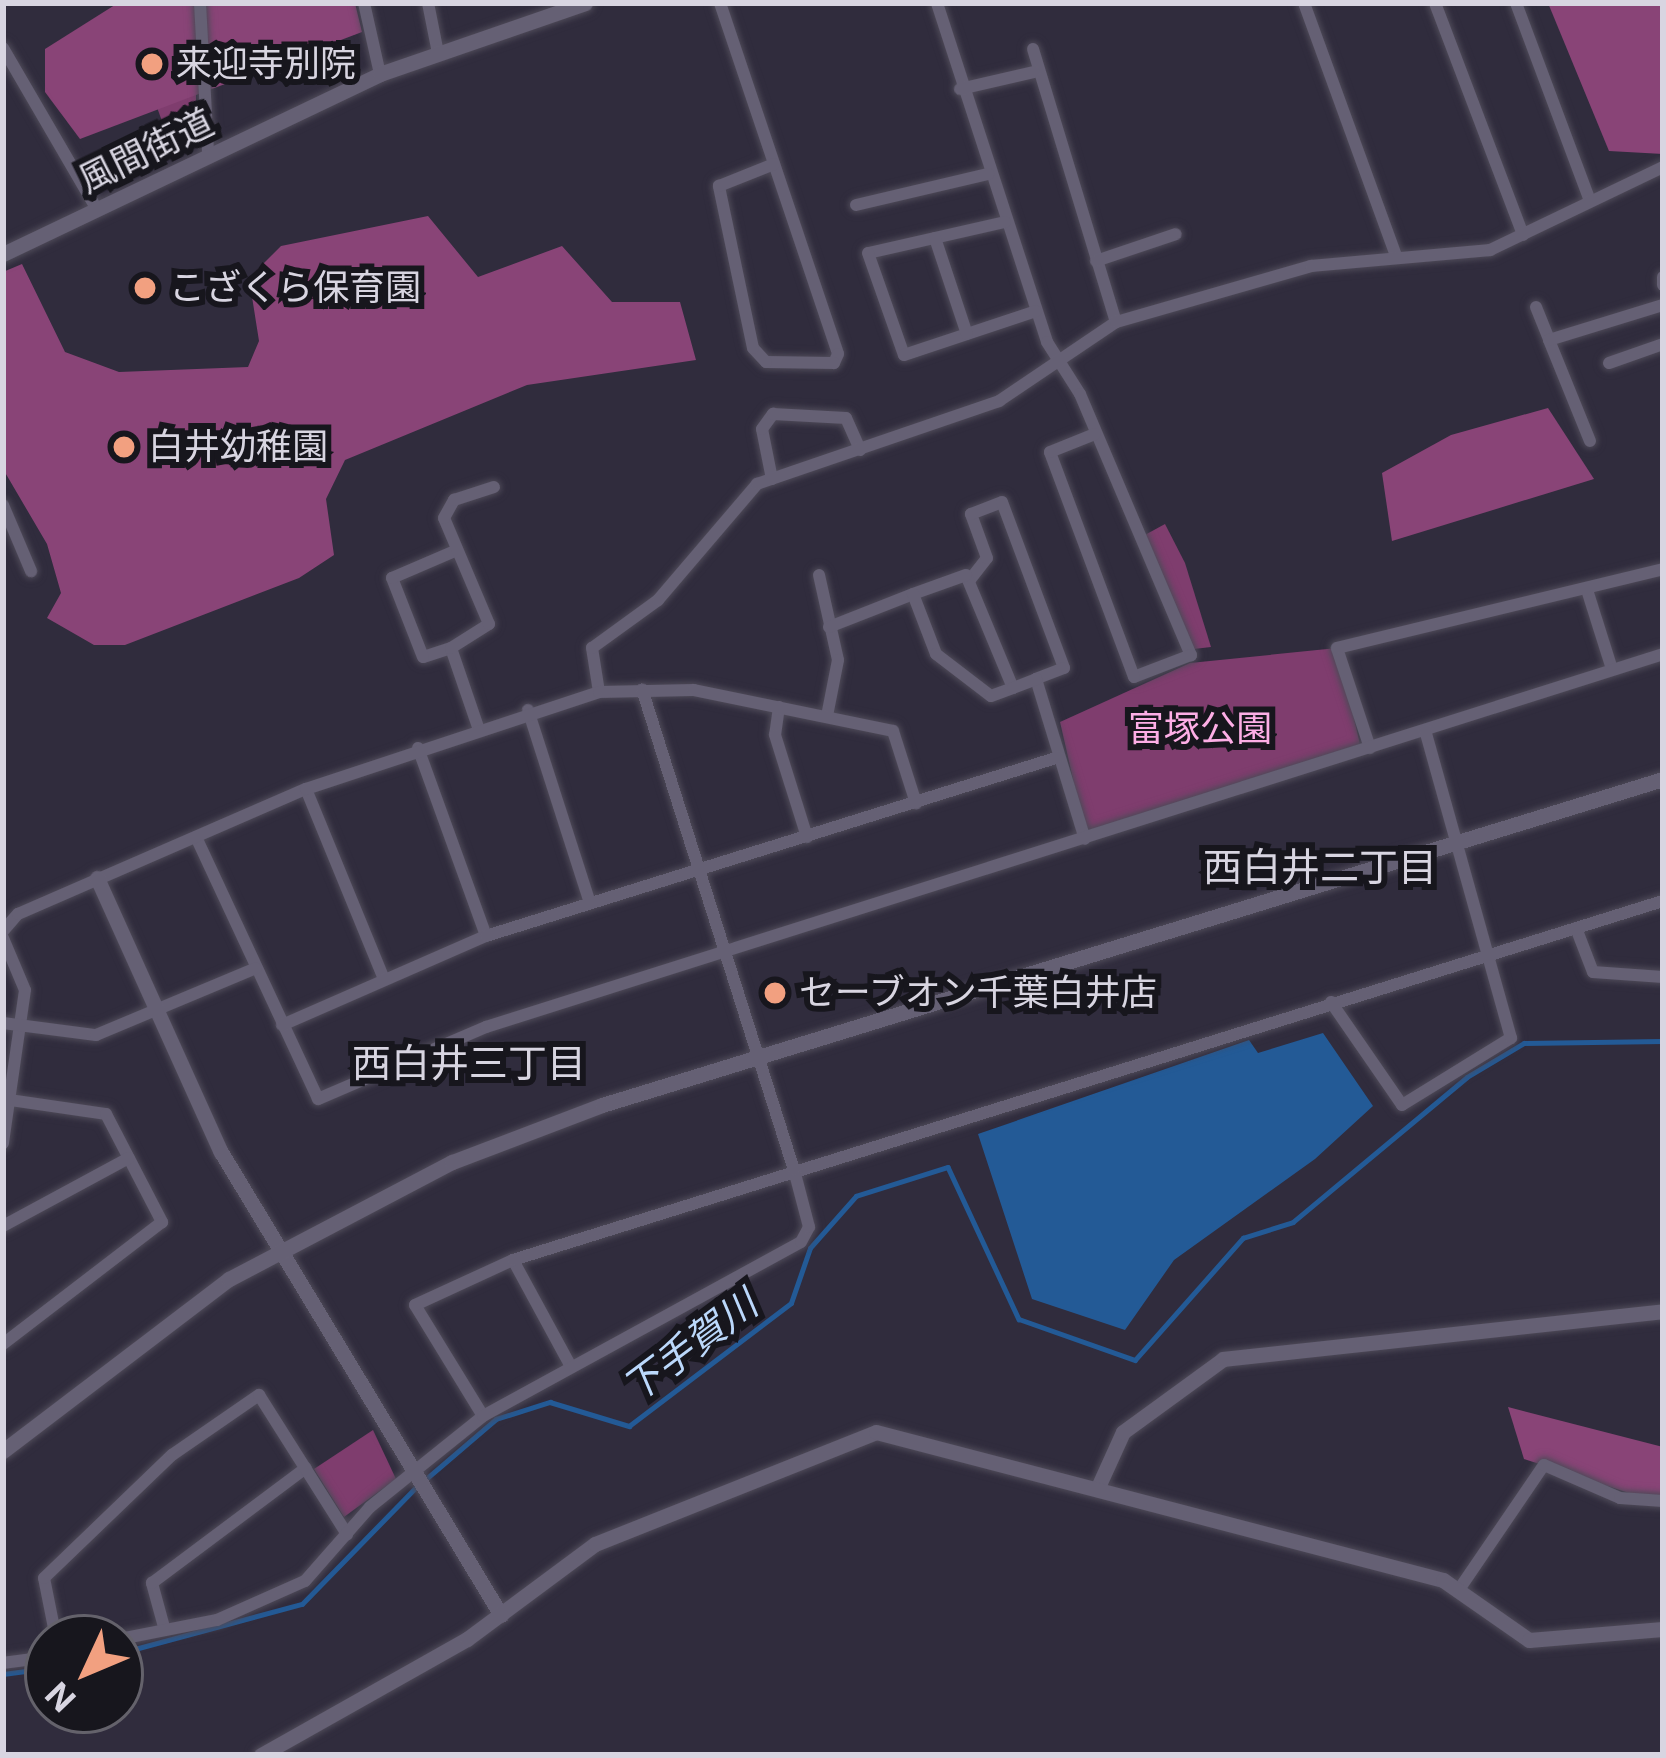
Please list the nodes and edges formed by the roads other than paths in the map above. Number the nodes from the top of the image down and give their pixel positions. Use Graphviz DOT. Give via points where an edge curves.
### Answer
graph roads {
  1 [pos="200,3"];
  2 [pos="364,3"];
  3 [pos="428,3"];
  4 [pos="585,3"];
  5 [pos="720,3"];
  6 [pos="937,3"];
  7 [pos="1304,3"];
  8 [pos="1435,3"];
  9 [pos="1516,3"];
  10 [pos="3,48"];
  11 [pos="1033,49"];
  12 [pos="438,53"];
  13 [pos="1034,72"];
  14 [pos="380,74"];
  15 [pos="960,89"];
  16 [pos="208,153"];
  17 [pos="774,164"];
  18 [pos="1663,167"];
  19 [pos="988,174"];
  20 [pos="1590,201"];
  21 [pos="856,205"];
  22 [pos="96,208"];
  23 [pos="1005,223"];
  24 [pos="1176,234"];
  25 [pos="1523,235"];
  26 [pos="935,238"];
  27 [pos="3,254"];
  28 [pos="1397,258"];
  29 [pos="1096,261"];
  30 [pos="1663,305"];
  31 [pos="1536,307"];
  32 [pos="1036,311"];
  33 [pos="1116,322"];
  34 [pos="967,334"];
  35 [pos="1550,340"];
  36 [pos="1663,344"];
  37 [pos="1609,362"];
  38 [pos="1063,367"];
  39 [pos="1095,434"];
  40 [pos="1590,441"];
  41 [pos="860,450"];
  42 [pos="772,479"];
  43 [pos="494,487"];
  44 [pos="3,505"];
  45 [pos="455,551"];
  46 [pos="1663,569"];
  47 [pos="32,571"];
  48 [pos="819,575"];
  49 [pos="969,581"];
  50 [pos="1588,593"];
  51 [pos="913,594"];
  52 [pos="829,627"];
  53 [pos="451,648"];
  54 [pos="1663,654"];
  55 [pos="1612,669"];
  56 [pos="1036,679"];
  57 [pos="1013,688"];
  58 [pos="642,689"];
  59 [pos="598,692"];
  60 [pos="779,707"];
  61 [pos="528,710"];
  62 [pos="826,716"];
  63 [pos="478,727"];
  64 [pos="1425,731"];
  65 [pos="418,748"];
  66 [pos="1370,748"];
  67 [pos="1059,757"];
  68 [pos="1663,779"];
  69 [pos="306,789"];
  70 [pos="916,803"];
  71 [pos="196,837"];
  72 [pos="807,837"];
  73 [pos="1085,839"];
  74 [pos="1461,841"];
  75 [pos="698,873"];
  76 [pos="97,878"];
  77 [pos="1663,901"];
  78 [pos="590,903"];
  79 [pos="1576,928"];
  80 [pos="3,934"];
  81 [pos="486,936"];
  82 [pos="1492,948"];
  83 [pos="724,950"];
  84 [pos="256,968"];
  85 [pos="383,976"];
  86 [pos="1663,977"];
  87 [pos="1331,1001"];
  88 [pos="156,1013"];
  89 [pos="3,1023"];
  90 [pos="283,1024"];
  91 [pos="24,1026"];
  92 [pos="759,1059"];
  93 [pos="9,1100"];
  94 [pos="3,1143"];
  95 [pos="129,1158"];
  96 [pos="794,1169"];
  97 [pos="3,1226"];
  98 [pos="276,1249"];
  99 [pos="513,1260"];
  100 [pos="1663,1311"];
  101 [pos="3,1344"];
  102 [pos="572,1367"];
  103 [pos="483,1415"];
  104 [pos="3,1450"];
  105 [pos="306,1468"];
  106 [pos="414,1473"];
  107 [pos="1098,1487"];
  108 [pos="1663,1502"];
  109 [pos="347,1534"];
  110 [pos="1460,1588"];
  111 [pos="51,1614"];
  112 [pos="501,1615"];
  113 [pos="164,1627"];
  114 [pos="1663,1629"];
  115 [pos="144,1632"];
  116 [pos="261,1755"];
  1 -- 16 [label="street"];
  2 -- 14 [label="street"];
  3 -- 12 [label="street"];
  4 -- 12 [label="street, 風間街道"];
  5 -- 17 [label="street"];
  6 -- 15 [label="street"];
  7 -- 28 [label="street"];
  8 -- 25 [label="street"];
  9 -- 20 [label="street"];
  10 -- 22 [label="street"];
  11 -- 13 [label="street"];
  12 -- 14 [label="street, 風間街道"];
  13 -- 15 [label="street"];
  13 -- 29 [label="street"];
  14 -- 16 [label="street, 風間街道"];
  15 -- 19 [label="street"];
  16 -- 22 [label="street, 風間街道"];
  17 -- 17 [label="street" via="838,354 834,363 766,362 753,348 719,186"];
  18 -- 20 [label="street"];
  19 -- 21 [label="street"];
  19 -- 23 [label="street"];
  20 -- 25 [label="street"];
  22 -- 27 [label="street, 風間街道"];
  23 -- 26 [label="street"];
  23 -- 32 [label="street"];
  24 -- 29 [label="street"];
  25 -- 28 [label="street" via="1471,255"];
  26 -- 34 [label="street"];
  26 -- 34 [label="street" via="868,253 904,355"];
  28 -- 33 [label="street" via="1288,270"];
  29 -- 33 [label="street"];
  30 -- 35 [label="street"];
  31 -- 35 [label="street"];
  32 -- 34 [label="street"];
  32 -- 38 [label="street"];
  33 -- 38 [label="street"];
  35 -- 40 [label="street"];
  36 -- 37 [label="street"];
  38 -- 39 [label="street"];
  38 -- 41 [label="street"];
  39 -- 39 [label="street" via="1191,656 1134,676 1050,452"];
  41 -- 42 [label="street"];
  41 -- 42 [label="street" via="846,418 772,414 762,429"];
  42 -- 59 [label="street" via="744,490 668,590 592,648"];
  43 -- 45 [label="street" via="454,500 443,518"];
  44 -- 47 [label="street"];
  45 -- 53 [label="street" via="489,624"];
  45 -- 53 [label="street" via="392,578 423,657"];
  46 -- 50 [label="street"];
  48 -- 52 [label="street"];
  49 -- 51 [label="street"];
  49 -- 56 [label="street" via="987,559 970,514 1002,502 1064,668"];
  49 -- 57 [label="street"];
  50 -- 55 [label="street"];
  50 -- 66 [label="street" via="1337,648"];
  51 -- 52 [label="street"];
  51 -- 57 [label="street" via="936,654 991,696"];
  52 -- 62 [label="street" via="838,660"];
  53 -- 63 [label="street"];
  54 -- 55 [label="street"];
  55 -- 64 [label="street"];
  56 -- 57 [label="street"];
  56 -- 67 [label="street"];
  58 -- 59 [label="street"];
  58 -- 60 [label="street"];
  58 -- 75 [label="street"];
  59 -- 61 [label="street"];
  60 -- 62 [label="street"];
  60 -- 72 [label="street" via="775,735"];
  61 -- 63 [label="street"];
  61 -- 78 [label="street"];
  62 -- 70 [label="street" via="893,731"];
  63 -- 65 [label="street"];
  64 -- 66 [label="street"];
  64 -- 74 [label="street"];
  65 -- 69 [label="street"];
  65 -- 81 [label="street"];
  66 -- 73 [label="street"];
  67 -- 70 [label="street"];
  67 -- 73 [label="street"];
  68 -- 74 [label="street"];
  69 -- 71 [label="street"];
  69 -- 85 [label="street"];
  70 -- 72 [label="street"];
  71 -- 76 [label="street"];
  71 -- 84 [label="street"];
  72 -- 75 [label="street"];
  73 -- 83 [label="street"];
  74 -- 82 [label="street"];
  74 -- 92 [label="street"];
  75 -- 78 [label="street"];
  75 -- 83 [label="street"];
  76 -- 80 [label="street"];
  76 -- 88 [label="street"];
  77 -- 79 [label="street"];
  78 -- 81 [label="street"];
  79 -- 82 [label="street"];
  79 -- 86 [label="street" via="1593,972"];
  80 -- 91 [label="street" via="22,971"];
  81 -- 85 [label="street"];
  82 -- 87 [label="street"];
  82 -- 87 [label="street" via="1511,1038 1402,1105"];
  83 -- 90 [label="street" via="486,1027 318,1099"];
  83 -- 92 [label="street"];
  84 -- 88 [label="street"];
  84 -- 90 [label="street"];
  85 -- 90 [label="street"];
  87 -- 96 [label="street"];
  88 -- 91 [label="street" via="96,1035"];
  88 -- 98 [label="street"];
  89 -- 91 [label="street"];
  91 -- 93 [label="street"];
  92 -- 96 [label="street"];
  92 -- 98 [label="street" via="452,1162"];
  93 -- 94 [label="street"];
  93 -- 95 [label="street" via="106,1114"];
  95 -- 97 [label="street"];
  95 -- 101 [label="street" via="162,1222"];
  96 -- 99 [label="street"];
  96 -- 102 [label="street" via="809,1227 801,1242"];
  98 -- 104 [label="street" via="133,1344"];
  98 -- 106 [label="street"];
  99 -- 102 [label="street"];
  99 -- 103 [label="street" via="415,1305"];
  100 -- 107 [label="street" via="1222,1359 1123,1432"];
  102 -- 103 [label="street"];
  103 -- 106 [label="street"];
  105 -- 109 [label="street"];
  105 -- 111 [label="street" via="259,1395 172,1455 44,1578"];
  105 -- 113 [label="street" via="152,1583"];
  106 -- 109 [label="street"];
  106 -- 112 [label="street"];
  107 -- 110 [label="street"];
  107 -- 112 [label="street" via="921,1438 856,1434 595,1544"];
  108 -- 110 [label="street" via="1620,1498 1544,1465"];
  109 -- 113 [label="street" via="305,1581 217,1620"];
  110 -- 114 [label="street" via="1529,1640"];
  112 -- 116 [label="street"];
  113 -- 115 [label="street"];
}
